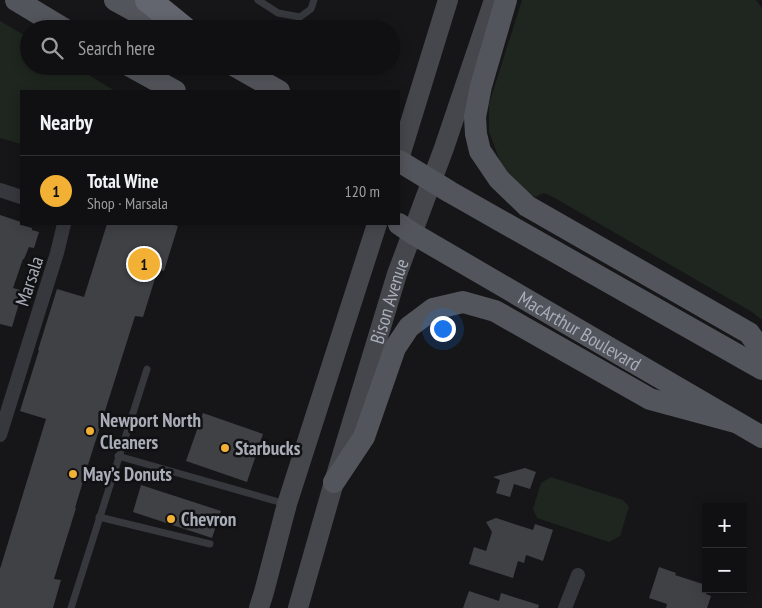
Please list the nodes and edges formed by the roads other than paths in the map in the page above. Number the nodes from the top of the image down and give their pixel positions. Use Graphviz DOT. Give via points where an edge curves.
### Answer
graph roads {
  1 [pos="16,0"];
  2 [pos="116,0"];
  3 [pos="148,0"];
  4 [pos="258,0"];
  5 [pos="314,0"];
  6 [pos="448,0"];
  7 [pos="494,0"];
  8 [pos="506,0"];
  9 [pos="49,20"];
  10 [pos="152,20"];
  11 [pos="173,20"];
  12 [pos="146,75"];
  13 [pos="251,75"];
  14 [pos="173,90"];
  15 [pos="277,90"];
  16 [pos="400,157"];
  17 [pos="400,161"];
  18 [pos="432,181"];
  19 [pos="0,190"];
  20 [pos="20,197"];
  21 [pos="64,225"];
  22 [pos="377,225"];
  23 [pos="405,228"];
  24 [pos="762,351"];
  25 [pos="147,369"];
  26 [pos="762,369"];
  27 [pos="735,422"];
  28 [pos="0,435"];
  29 [pos="762,437"];
  30 [pos="118,456"];
  31 [pos="334,482"];
  32 [pos="287,504"];
  33 [pos="100,517"];
  34 [pos="210,544"];
  35 [pos="578,575"];
  36 [pos="71,608"];
  37 [pos="259,608"];
  38 [pos="298,608"];
  39 [pos="565,608"];
  1 -- 9 [label="main road"];
  2 -- 10 [label="main road"];
  3 -- 11 [label="highway"];
  4 -- 5 [label="lane" via="278,13 300,17 311,9"];
  6 -- 16 [label="main road"];
  7 -- 18 [label="main road, Bison Avenue"];
  8 -- 24 [label="main road" via="475,117 480,151 499,179 528,206 749,333"];
  12 -- 14 [label="main road"];
  13 -- 15 [label="main road"];
  17 -- 18 [label="main road"];
  18 -- 23 [label="main road, Bison Avenue"];
  18 -- 26 [label="main road"];
  19 -- 20 [label="street"];
  21 -- 28 [label="street, Marsala"];
  22 -- 32 [label="main road, Bison Avenue"];
  23 -- 27 [label="main road, MacArthur Boulevard"];
  23 -- 31 [label="main road, Bison Avenue" via="397,274"];
  25 -- 30 [label="lane"];
  27 -- 29 [label="main road, MacArthur Boulevard"];
  27 -- 31 [label="main road" via="650,399 495,311 463,302 433,309 409,327 395,348 364,437"];
  30 -- 32 [label="lane"];
  30 -- 33 [label="lane"];
  31 -- 38 [label="main road, Bison Avenue"];
  32 -- 37 [label="main road, Bison Avenue"];
  33 -- 34 [label="lane"];
  33 -- 36 [label="lane"];
  35 -- 39 [label="street"];
}
